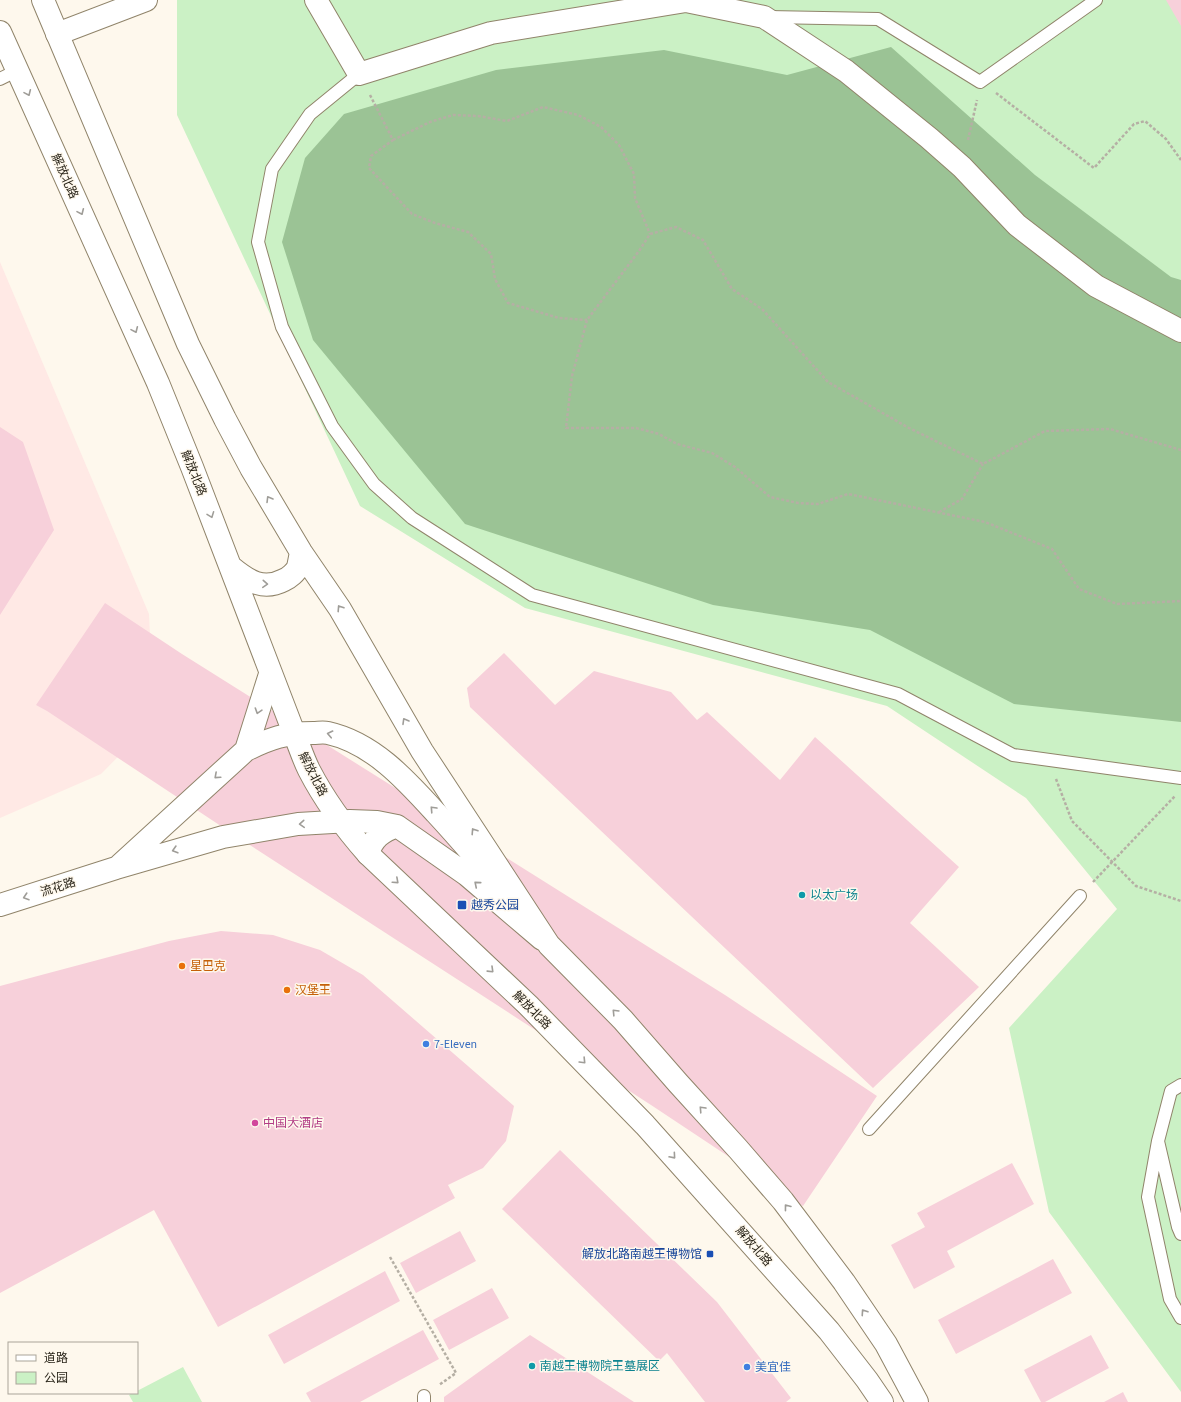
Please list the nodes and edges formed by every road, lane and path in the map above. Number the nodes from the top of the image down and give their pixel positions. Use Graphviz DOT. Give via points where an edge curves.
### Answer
graph roads {
  1 [pos="43,0"];
  2 [pos="146,0"];
  3 [pos="316,0"];
  4 [pos="1096,0"];
  5 [pos="764,17"];
  6 [pos="0,32"];
  7 [pos="57,34"];
  8 [pos="9,74"];
  9 [pos="359,74"];
  10 [pos="980,82"];
  11 [pos="393,140"];
  12 [pos="1181,160"];
  13 [pos="962,168"];
  14 [pos="650,234"];
  15 [pos="587,320"];
  16 [pos="1181,330"];
  17 [pos="1181,450"];
  18 [pos="983,464"];
  19 [pos="939,512"];
  20 [pos="301,552"];
  21 [pos="231,567"];
  22 [pos="1181,602"];
  23 [pos="270,674"];
  24 [pos="294,733"];
  25 [pos="246,750"];
  26 [pos="1048,760"];
  27 [pos="1181,778"];
  28 [pos="1176,796"];
  29 [pos="341,822"];
  30 [pos="397,826"];
  31 [pos="368,854"];
  32 [pos="1112,862"];
  33 [pos="116,868"];
  34 [pos="1080,896"];
  35 [pos="1181,901"];
  36 [pos="0,905"];
  37 [pos="549,945"];
  38 [pos="1181,1085"];
  39 [pos="869,1129"];
  40 [pos="1158,1141"];
  41 [pos="1181,1234"];
  42 [pos="390,1257"];
  43 [pos="1181,1318"];
  44 [pos="886,1344"];
  45 [pos="856,1366"];
  46 [pos="424,1399"];
  47 [pos="872,1402"];
  48 [pos="882,1402"];
  49 [pos="918,1402"];
  50 [pos="924,1402"];
  1 -- 7 [label="main road"];
  2 -- 7 [label="main road"];
  3 -- 9 [label="main road"];
  4 -- 10 [label="lane"];
  5 -- 9 [label="main road" via="686,1 491,33"];
  5 -- 10 [label="lane" via="878,19"];
  5 -- 13 [label="main road" via="846,71"];
  6 -- 8 [label="main road, 解放北路"];
  20 -- 7 [label="main road, one-way" via="251,468 188,344"];
  8 -- 21 [label="main road, 解放北路, one-way" via="158,383"];
  9 -- 11 [label="path"];
  9 -- 26 [label="lane" via="310,114 272,169 258,242 282,327 332,426 374,484 412,518 532,595 898,694 1012,755"];
  10 -- 12 [label="path" via="1094,168 1134,124 1145,121 1166,139"];
  10 -- 13 [label="path"];
  11 -- 14 [label="path" via="430,122 453,115 507,121 543,107 578,115 601,127 620,145 634,174 635,198"];
  11 -- 15 [label="path" via="371,156 369,168 412,214 468,232 492,254 496,279 508,303 559,318"];
  13 -- 16 [label="main road" via="1017,225 1096,286"];
  14 -- 15 [label="path"];
  14 -- 18 [label="path" via="676,226 703,240 732,289 762,309 828,382 909,428"];
  15 -- 19 [label="path" via="572,376 566,428 636,428 659,434 677,444 712,454 735,467 770,496 818,504 848,494"];
  17 -- 18 [label="path" via="1110,430 1045,431"];
  18 -- 19 [label="path" via="962,499"];
  19 -- 22 [label="path" via="985,522 1052,549 1078,589 1117,604"];
  21 -- 20 [label="main road, one-way" via="245,579 261,584 276,584 288,578 297,569"];
  37 -- 20 [label="main road, one-way" via="422,751 340,609"];
  21 -- 23 [label="main road, 解放北路"];
  23 -- 24 [label="main road, 解放北路"];
  23 -- 25 [label="main road, one-way"];
  24 -- 25 [label="main road" via="270,739"];
  24 -- 29 [label="main road, 解放北路" via="309,769"];
  37 -- 24 [label="main road, one-way" via="424,799 379,757 365,748 326,732"];
  25 -- 33 [label="main road, one-way"];
  26 -- 27 [label="lane"];
  26 -- 32 [label="path" via="1072,821"];
  28 -- 32 [label="path"];
  29 -- 30 [label="main road, 流花路" via="377,822"];
  29 -- 31 [label="main road, 解放北路"];
  29 -- 33 [label="main road, 流花路, one-way" via="298,824 223,837"];
  30 -- 31 [label="main road" via="384,831 374,840"];
  37 -- 30 [label="main road, one-way" via="467,875"];
  31 -- 45 [label="main road, 解放北路, one-way" via="528,1005 646,1125 829,1331"];
  32 -- 34 [label="path"];
  32 -- 35 [label="path" via="1136,886"];
  33 -- 36 [label="main road, 流花路, one-way"];
  34 -- 39 [label="lane"];
  44 -- 37 [label="main road, one-way" via="783,1201 623,1020"];
  38 -- 40 [label="lane" via="1171,1091"];
  40 -- 41 [label="lane"];
  40 -- 43 [label="lane" via="1148,1197 1170,1299"];
  42 -- 46 [label="path" via="456,1373"];
  44 -- 49 [label="main road"];
  44 -- 50 [label="main road"];
  45 -- 47 [label="main road, 解放北路"];
  45 -- 48 [label="main road, 解放北路"];
}
